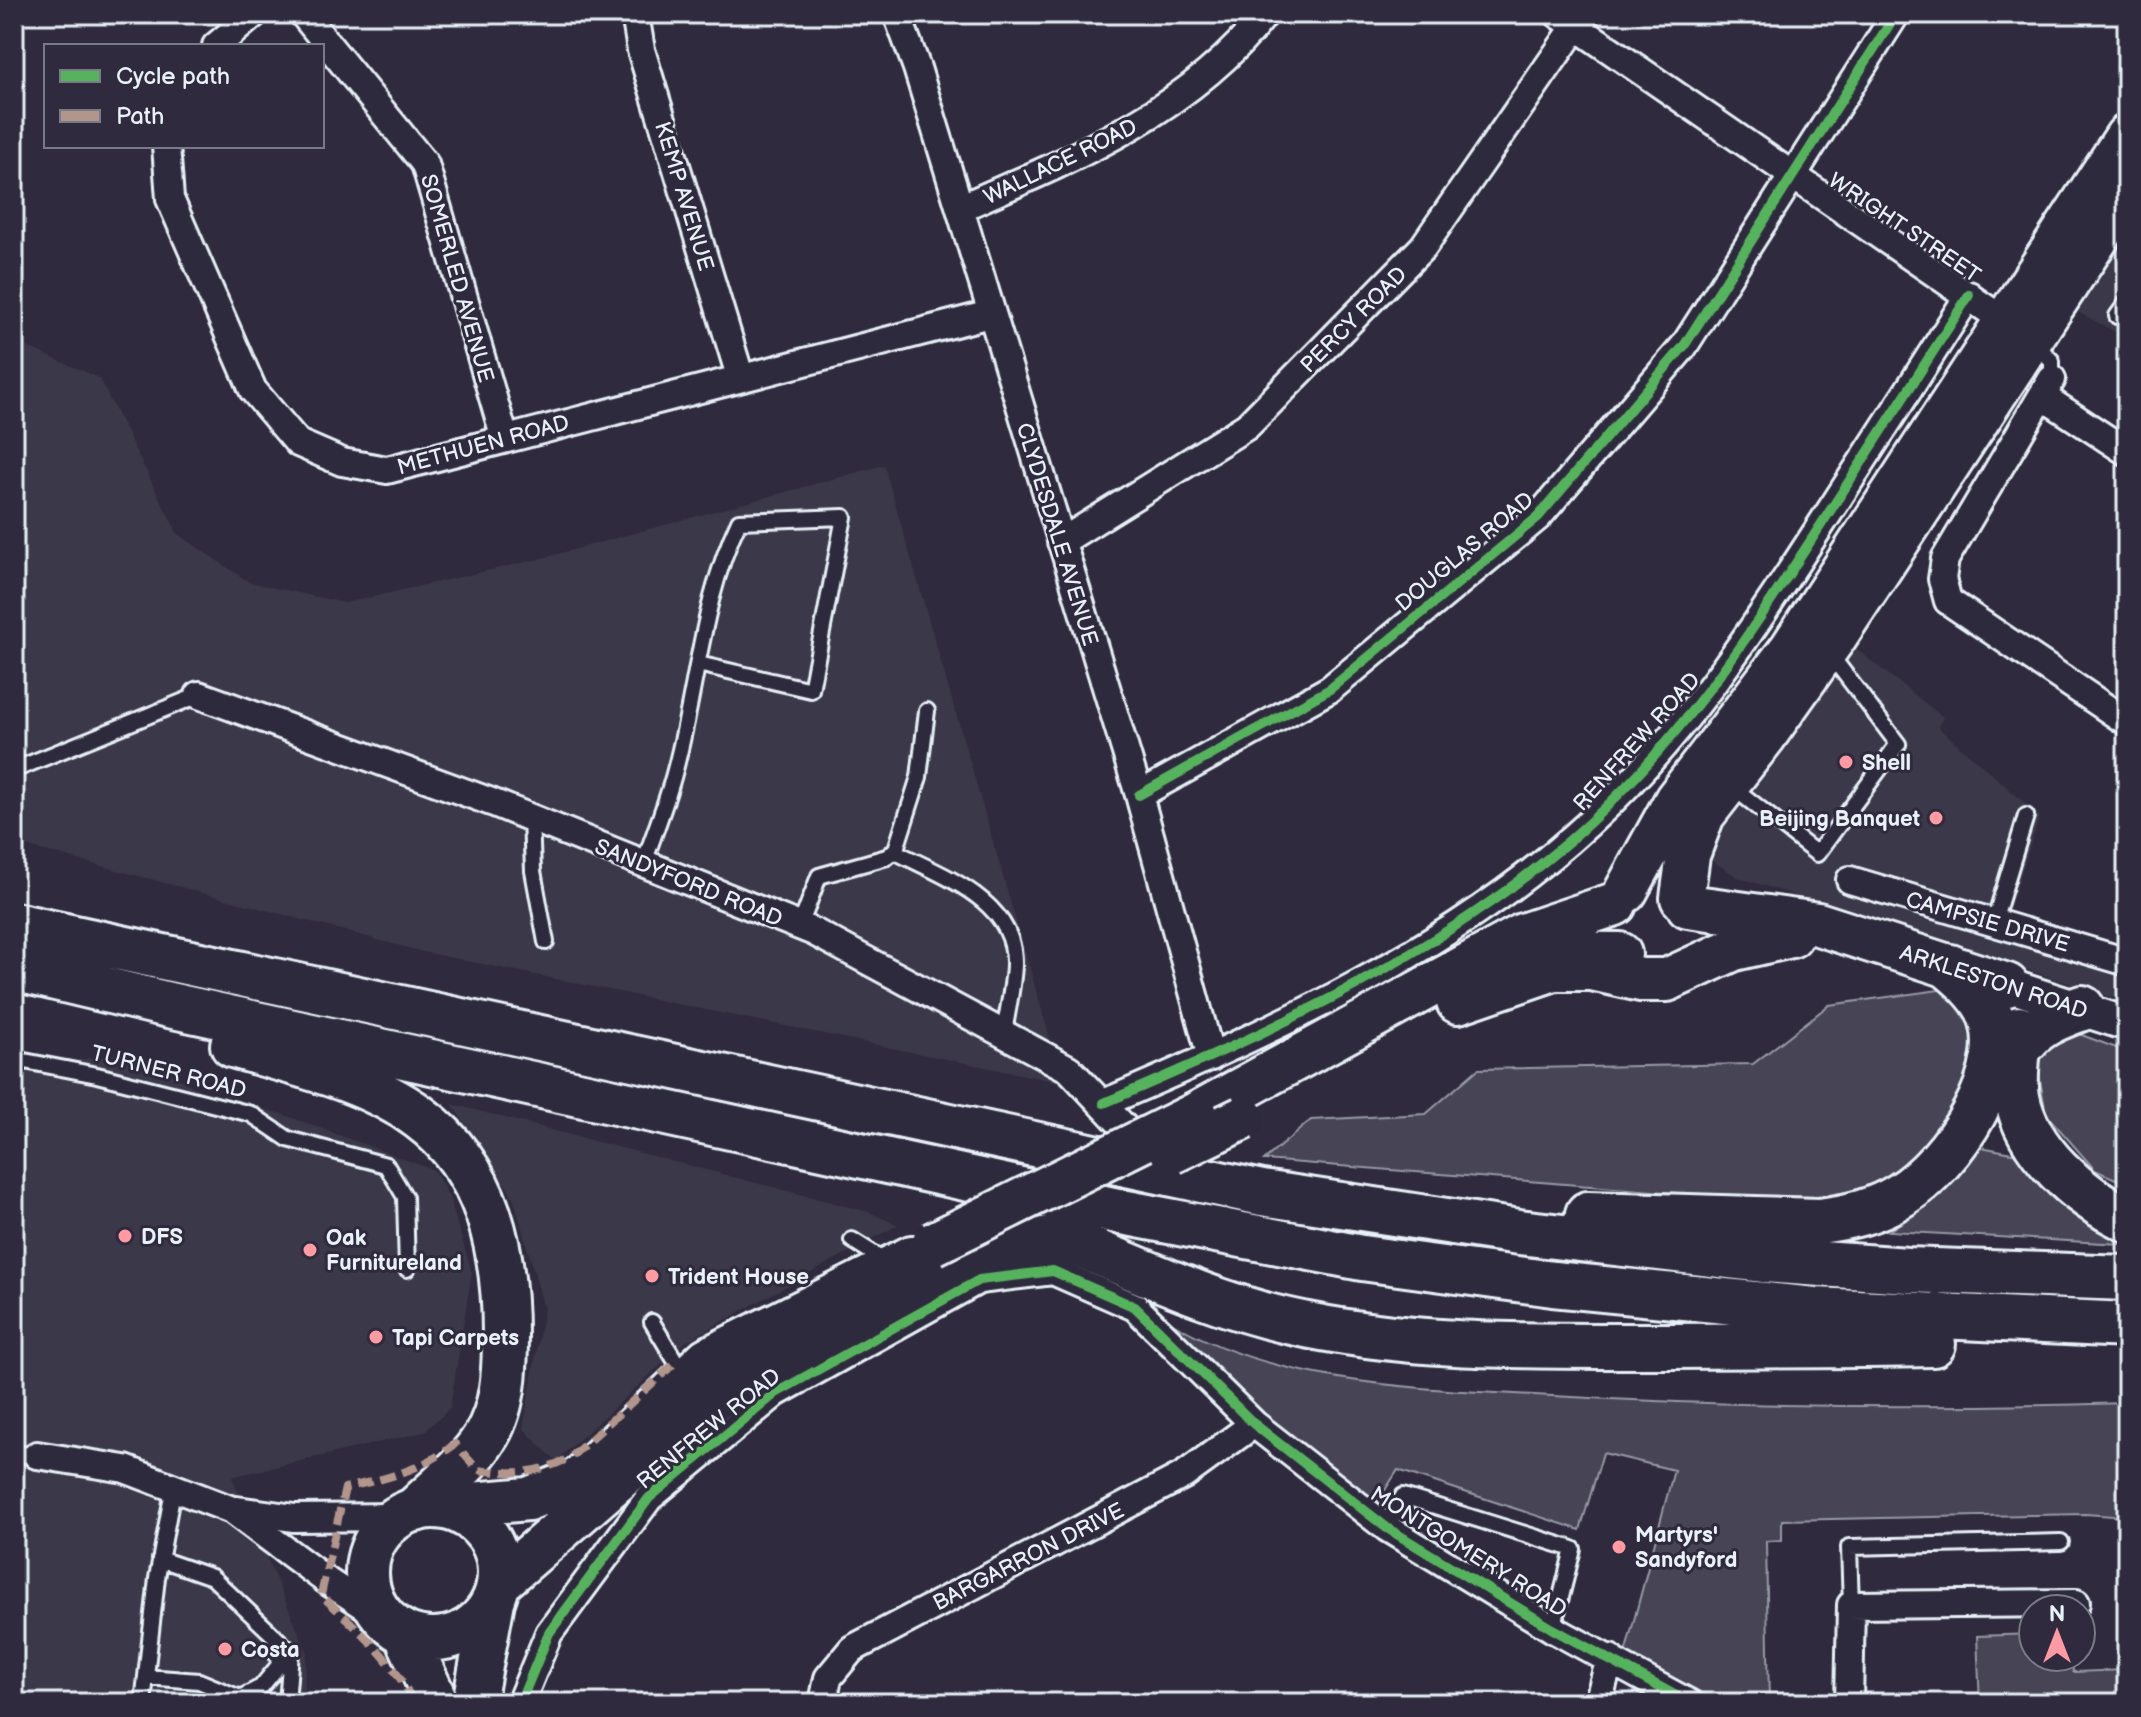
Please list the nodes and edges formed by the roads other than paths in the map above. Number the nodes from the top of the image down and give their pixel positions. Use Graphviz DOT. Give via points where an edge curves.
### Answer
graph roads {
  1 [pos="254,14"];
  2 [pos="303,14"];
  3 [pos="635,14"];
  4 [pos="897,14"];
  5 [pos="1265,14"];
  6 [pos="1896,14"];
  7 [pos="1567,20"];
  8 [pos="218,44"];
  9 [pos="2127,136"];
  10 [pos="166,148"];
  11 [pos="1792,174"];
  12 [pos="2127,193"];
  13 [pos="960,208"];
  14 [pos="1969,295"];
  15 [pos="2127,302"];
  16 [pos="990,314"];
  17 [pos="2117,316"];
  18 [pos="2018,330"];
  19 [pos="740,376"];
  20 [pos="2047,388"];
  21 [pos="505,439"];
  22 [pos="2127,452"];
  23 [pos="1061,542"];
  24 [pos="1826,649"];
  25 [pos="698,664"];
  26 [pos="199,695"];
  27 [pos="927,711"];
  28 [pos="2127,722"];
  29 [pos="14,770"];
  30 [pos="1728,783"];
  31 [pos="1139,795"];
  32 [pos="2026,816"];
  33 [pos="531,818"];
  34 [pos="894,851"];
  35 [pos="644,863"];
  36 [pos="1850,880"];
  37 [pos="1620,898"];
  38 [pos="1685,902"];
  39 [pos="1994,922"];
  40 [pos="14,925"];
  41 [pos="800,926"];
  42 [pos="1791,936"];
  43 [pos="1862,938"];
  44 [pos="546,942"];
  45 [pos="1682,953"];
  46 [pos="1620,954"];
  47 [pos="2127,962"];
  48 [pos="1950,967"];
  49 [pos="14,968"];
  50 [pos="14,978"];
  51 [pos="2007,985"];
  52 [pos="1458,1002"];
  53 [pos="2082,1008"];
  54 [pos="1334,1018"];
  55 [pos="2127,1024"];
  56 [pos="1004,1034"];
  57 [pos="2019,1049"];
  58 [pos="1211,1057"];
  59 [pos="14,1059"];
  60 [pos="1104,1103"];
  61 [pos="1139,1143"];
  62 [pos="1262,1193"];
  63 [pos="2127,1219"];
  64 [pos="852,1240"];
  65 [pos="946,1253"];
  66 [pos="894,1267"];
  67 [pos="407,1269"];
  68 [pos="1053,1271"];
  69 [pos="2127,1278"];
  70 [pos="652,1322"];
  71 [pos="2127,1325"];
  72 [pos="2127,1340"];
  73 [pos="686,1379"];
  74 [pos="1254,1424"];
  75 [pos="25,1454"];
  76 [pos="174,1485"];
  77 [pos="232,1510"];
  78 [pos="417,1511"];
  79 [pos="1387,1528"];
  80 [pos="2061,1542"];
  81 [pos="160,1559"];
  82 [pos="496,1592"];
  83 [pos="2017,1604"];
  84 [pos="1851,1605"];
  85 [pos="397,1628"];
  86 [pos="1553,1629"];
  87 [pos="275,1637"];
  88 [pos="1610,1658"];
  89 [pos="146,1677"];
  90 [pos="144,1698"];
  91 [pos="287,1703"];
  92 [pos="437,1703"];
  93 [pos="474,1703"];
  94 [pos="520,1703"];
  95 [pos="823,1703"];
  96 [pos="1598,1703"];
  97 [pos="1689,1703"];
  98 [pos="1849,1703"];
  1 -- 8 [label="street"];
  2 -- 21 [label="street, SOMERLED AVENUE" via="425,164"];
  3 -- 19 [label="street, KEMP AVENUE" via="641,50"];
  4 -- 13 [label="street, CLYDESDALE AVENUE"];
  5 -- 13 [label="street, WALLACE ROAD" via="1206,74 1143,121 1072,160"];
  6 -- 11 [label="street, DOUGLAS ROAD"];
  7 -- 11 [label="street, WRIGHT STREET"];
  7 -- 23 [label="street, PERCY ROAD" via="1423,247 1247,426"];
  9 -- 18 [label="main road"];
  10 -- 21 [label="street, METHUEN ROAD" via="170,199 253,390 298,443 342,462 387,470"];
  11 -- 14 [label="street, WRIGHT STREET"];
  11 -- 31 [label="street, DOUGLAS ROAD" via="1684,346 1538,517 1330,689"];
  12 -- 18 [label="main road"];
  13 -- 16 [label="street, CLYDESDALE AVENUE"];
  14 -- 18 [label="street, WRIGHT STREET"];
  14 -- 54 [label="street, RENFREW ROAD" via="1749,635 1640,772 1568,842"];
  15 -- 17 [label="lane"];
  16 -- 19 [label="street, METHUEN ROAD"];
  16 -- 23 [label="street, CLYDESDALE AVENUE"];
  18 -- 20 [label="lane" via="2052,361"];
  18 -- 24 [label="main road"];
  18 -- 37 [label="main road" via="1791,649 1676,800"];
  19 -- 21 [label="street, METHUEN ROAD"];
  20 -- 22 [label="street"];
  20 -- 28 [label="street" via="1966,519 1945,559 1942,579 1948,601"];
  23 -- 31 [label="street, CLYDESDALE AVENUE"];
  24 -- 30 [label="main road"];
  24 -- 30 [label="lane" via="1898,744 1853,806 1817,854"];
  25 -- 25 [label="lane" via="721,558 739,521 844,517 811,690"];
  25 -- 35 [label="lane" via="675,772"];
  26 -- 29 [label="lane"];
  26 -- 33 [label="street, SANDYFORD ROAD"];
  27 -- 34 [label="lane" via="919,777"];
  30 -- 38 [label="main road" via="1693,838"];
  31 -- 58 [label="street, CLYDESDALE AVENUE"];
  32 -- 39 [label="lane"];
  33 -- 35 [label="street, SANDYFORD ROAD"];
  33 -- 44 [label="lane" via="533,871"];
  34 -- 41 [label="lane" via="819,876"];
  34 -- 56 [label="lane" via="970,891 1003,923 1014,964"];
  35 -- 41 [label="street, SANDYFORD ROAD"];
  36 -- 39 [label="street, CAMPSIE DRIVE"];
  37 -- 38 [label="main road" via="1655,884"];
  37 -- 46 [label="main road" via="1609,930"];
  37 -- 54 [label="main road"];
  38 -- 43 [label="main road, ARKLESTON ROAD" via="1818,924"];
  38 -- 45 [label="main road" via="1692,930"];
  39 -- 47 [label="street, CAMPSIE DRIVE"];
  40 -- 62 [label="highway"];
  41 -- 56 [label="street, SANDYFORD ROAD"];
  42 -- 43 [label="main road, ARKLESTON ROAD"];
  42 -- 45 [label="main road, ARKLESTON ROAD" via="1742,936"];
  42 -- 52 [label="main road" via="1734,949 1667,980 1554,969"];
  43 -- 48 [label="main road, ARKLESTON ROAD"];
  45 -- 46 [label="main road" via="1652,967"];
  46 -- 52 [label="main road" via="1565,952 1522,961"];
  48 -- 51 [label="main road, ARKLESTON ROAD"];
  48 -- 62 [label="highway" via="1988,1010 1992,1059 1982,1095 1961,1137 1932,1171 1901,1196 1858,1215 1804,1221 1647,1217"];
  49 -- 71 [label="highway" via="1122,1212 1362,1258 1553,1284 1815,1310"];
  50 -- 78 [label="highway" via="374,1091 421,1119 458,1155 485,1203 500,1253 503,1387 484,1439"];
  51 -- 53 [label="street, ARKLESTON ROAD"];
  51 -- 57 [label="highway" via="2017,1009"];
  52 -- 65 [label="main road, bridge" via="1243,1118 1030,1221"];
  53 -- 55 [label="street, ARKLESTON ROAD"];
  53 -- 57 [label="highway" via="2047,1021"];
  54 -- 58 [label="street, RENFREW ROAD"];
  54 -- 61 [label="main road, bridge" via="1196,1114"];
  56 -- 60 [label="street, SANDYFORD ROAD" via="1069,1069"];
  57 -- 63 [label="highway" via="2018,1099 2031,1134 2088,1198"];
  58 -- 60 [label="street, RENFREW ROAD"];
  59 -- 67 [label="lane, TURNER ROAD" via="251,1114 288,1139 386,1165 405,1197"];
  60 -- 61 [label="street, SANDYFORD ROAD"];
  61 -- 65 [label="main road, bridge"];
  62 -- 69 [label="highway" via="1732,1257"];
  64 -- 66 [label="lane"];
  65 -- 66 [label="main road"];
  65 -- 72 [label="highway" via="1055,1238 1197,1293 1286,1320 1442,1343"];
  65 -- 82 [label="main road" via="696,1412"];
  66 -- 73 [label="main road" via="707,1359"];
  68 -- 74 [label="street, MONTGOMERY ROAD" via="1135,1307"];
  68 -- 94 [label="street, RENFREW ROAD" via="979,1280 776,1393 649,1498 549,1633"];
  70 -- 73 [label="lane"];
  73 -- 78 [label="main road" via="579,1479 528,1499"];
  74 -- 79 [label="street, MONTGOMERY ROAD"];
  74 -- 95 [label="street, BARGARRON DRIVE" via="1184,1475 852,1649 828,1678"];
  75 -- 76 [label="street" via="125,1469"];
  76 -- 77 [label="street"];
  76 -- 81 [label="lane"];
  77 -- 78 [label="street" via="294,1518"];
  77 -- 85 [label="street"];
  78 -- 82 [label="main road" via="457,1511 476,1522 489,1538 498,1564"];
  78 -- 85 [label="main road" via="382,1531 367,1568 376,1607"];
  79 -- 86 [label="street, MONTGOMERY ROAD"];
  79 -- 86 [label="lane" via="1403,1496 1573,1549"];
  80 -- 84 [label="lane" via="1849,1547"];
  81 -- 87 [label="lane" via="212,1577"];
  81 -- 89 [label="lane"];
  82 -- 85 [label="main road" via="481,1618 446,1638 425,1639"];
  82 -- 93 [label="main road"];
  83 -- 84 [label="street"];
  84 -- 98 [label="street"];
  85 -- 92 [label="main road"];
  86 -- 88 [label="street, MONTGOMERY ROAD"];
  87 -- 89 [label="lane" via="279,1665 261,1687 240,1698 199,1681"];
  87 -- 91 [label="lane" via="291,1652"];
  88 -- 96 [label="street"];
  88 -- 97 [label="street, MONTGOMERY ROAD"];
  89 -- 90 [label="lane"];
}
